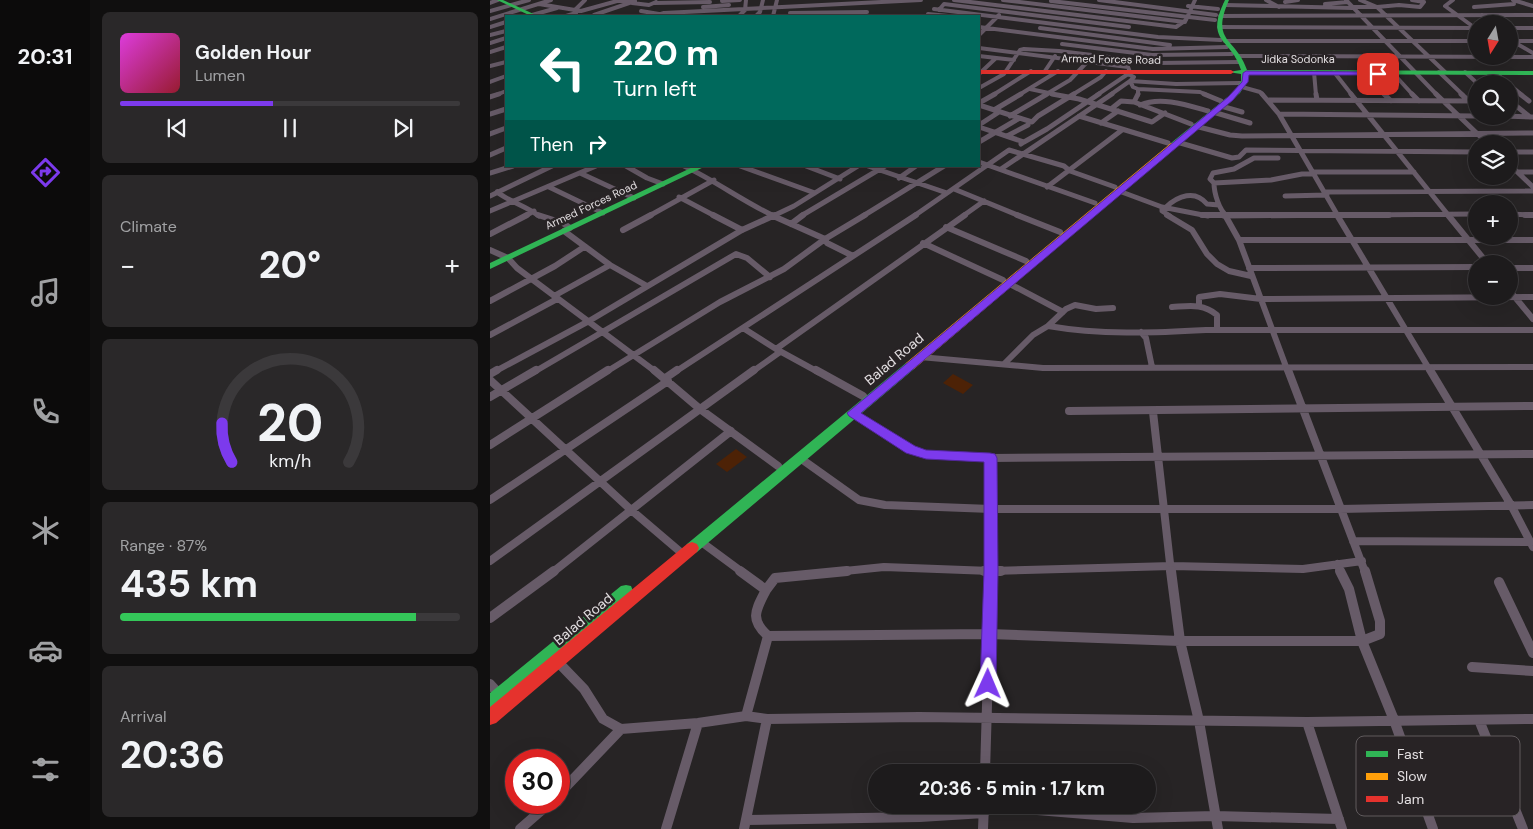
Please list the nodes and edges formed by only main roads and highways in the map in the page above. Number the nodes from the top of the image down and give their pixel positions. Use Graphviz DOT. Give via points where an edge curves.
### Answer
graph roads {
  1 [pos="1220,12"];
  2 [pos="1237,64"];
  3 [pos="981,72"];
  4 [pos="1466,73"];
  5 [pos="1532,75"];
  6 [pos="693,168"];
  7 [pos="1117,189"];
  8 [pos="490,266"];
  9 [pos="1005,282"];
  10 [pos="680,552"];
  11 [pos="490,703"];
  12 [pos="490,717"];
  1 -- 2 [label="main road"];
  2 -- 3 [label="main road, Armed Forces Road" via="1160,68 1129,75 1084,66 1058,71"];
  2 -- 4 [label="main road, Jidka Sodonka" via="1315,72"];
  2 -- 7 [label="main road, Balad Road" via="1216,107"];
  4 -- 5 [label="main road, Jidka Sodonka"];
  4 -- 5 [label="main road, Jidka Sodonka"];
  6 -- 8 [label="main road, Armed Forces Road"];
  7 -- 9 [label="main road, Balad Road"];
  7 -- 9 [label="main road, Balad Road" via="1060,232"];
  9 -- 10 [label="main road, Balad Road" via="778,466"];
  9 -- 10 [label="main road, Balad Road" via="800,458 700,541"];
  10 -- 11 [label="main road, Balad Road"];
  10 -- 12 [label="main road, Balad Road"];
}
